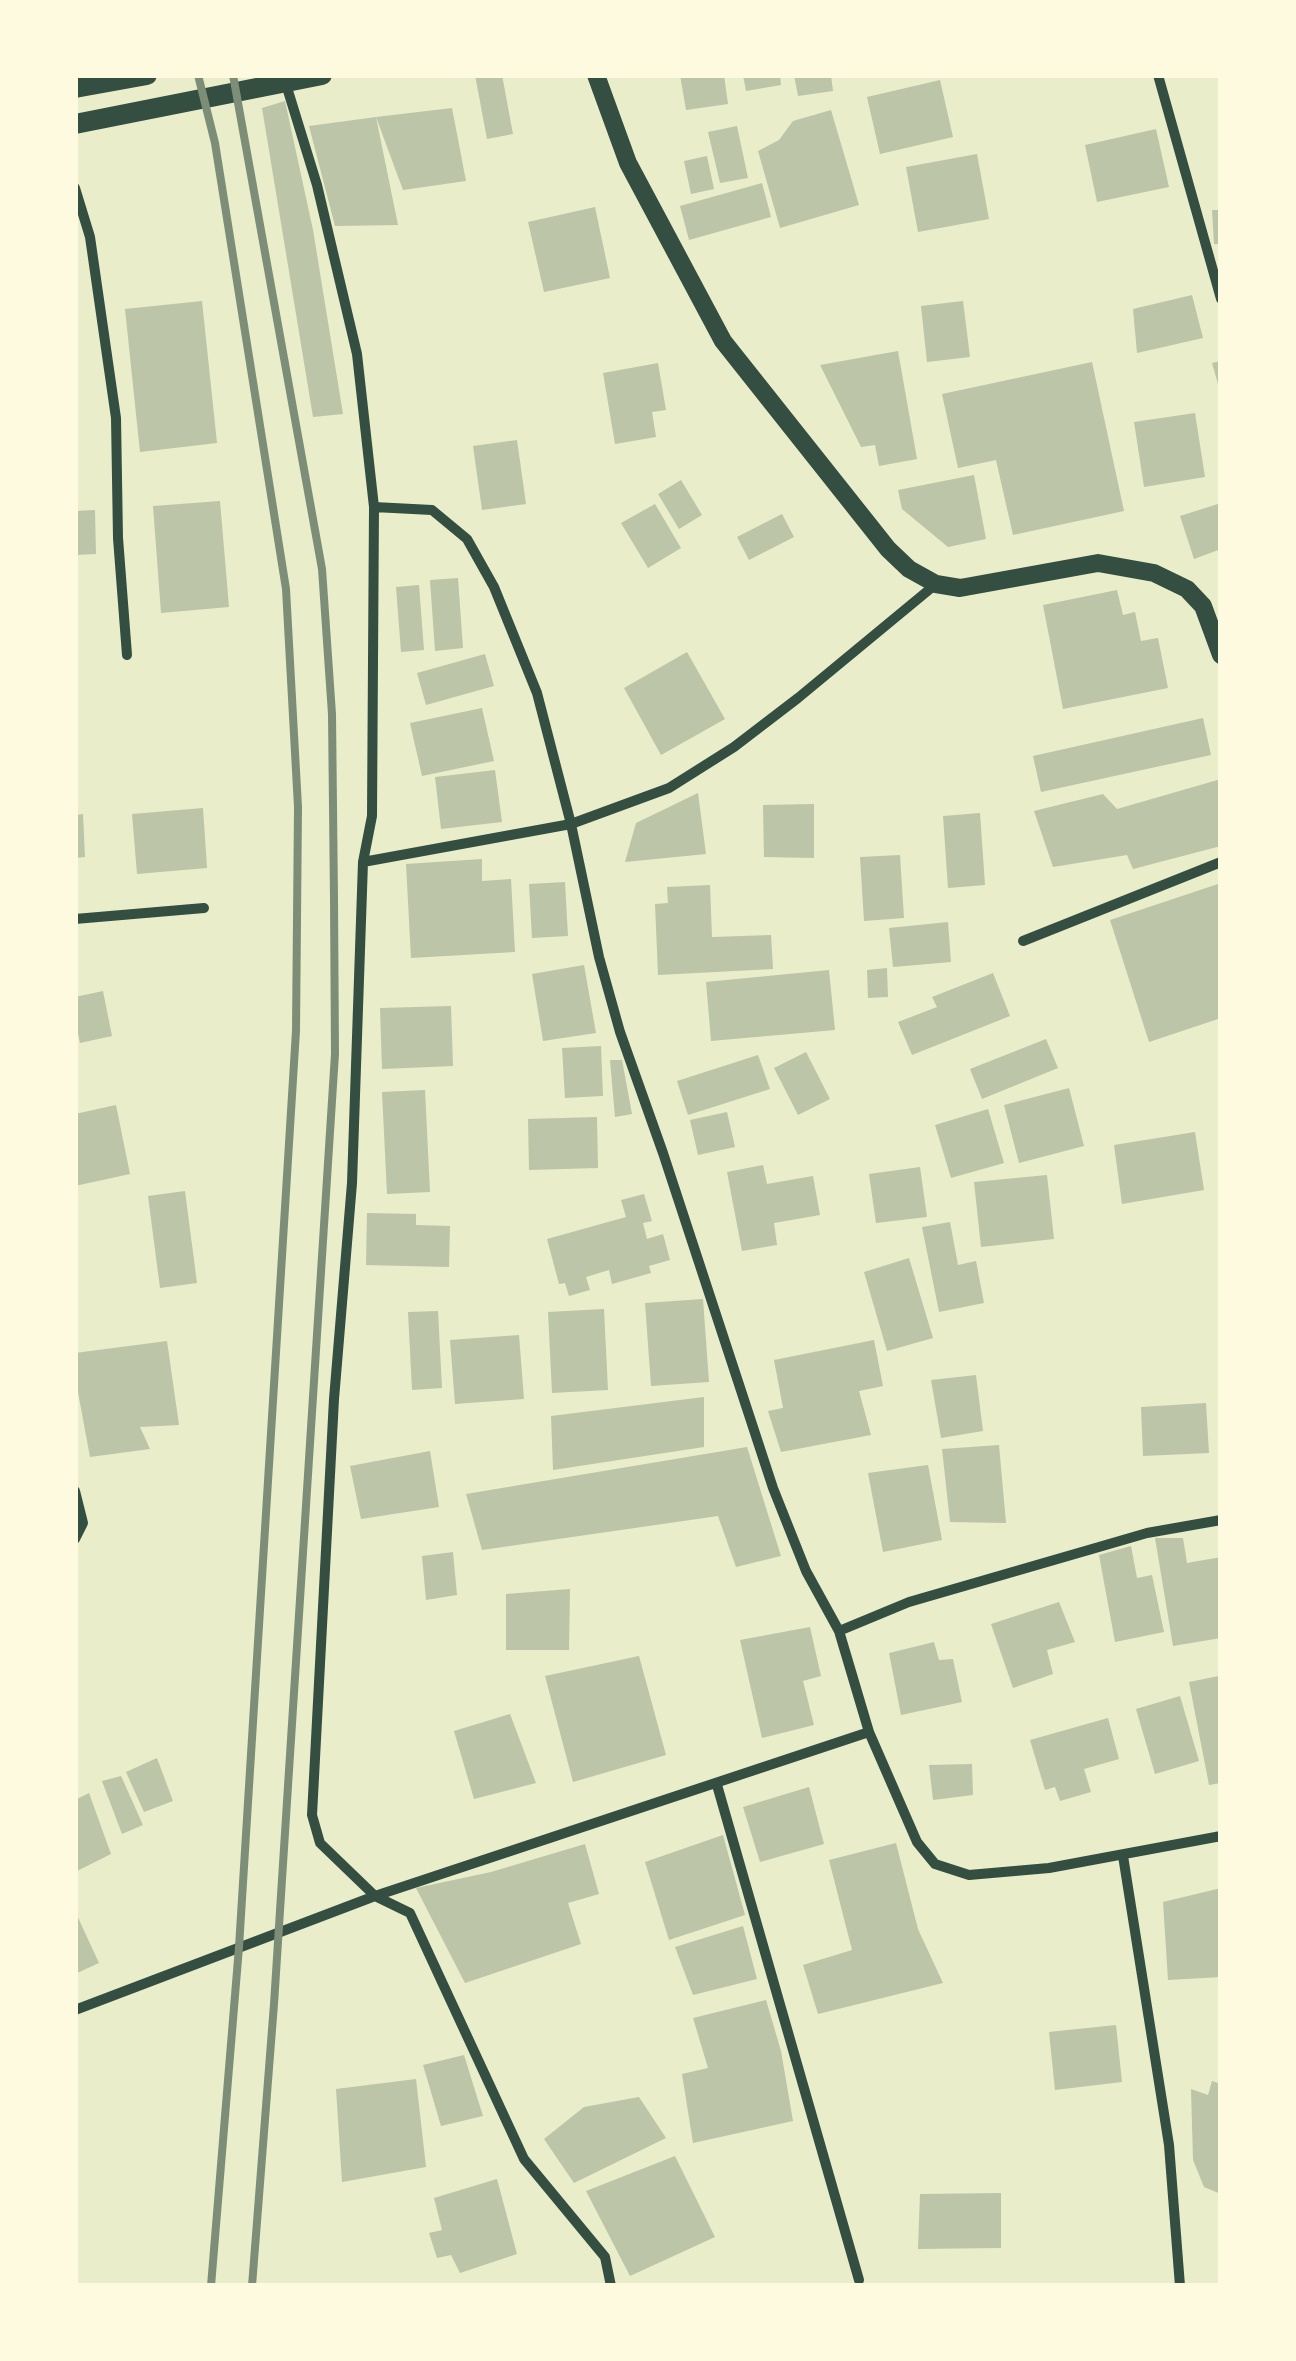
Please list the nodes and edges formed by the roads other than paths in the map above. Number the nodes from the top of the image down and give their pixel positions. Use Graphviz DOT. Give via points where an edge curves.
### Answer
graph roads {
  1 [pos="147,75"];
  2 [pos="322,75"];
  3 [pos="596,75"];
  4 [pos="1158,75"];
  5 [pos="284,79"];
  6 [pos="75,88"];
  7 [pos="75,124"];
  8 [pos="75,188"];
  9 [pos="1221,299"];
  10 [pos="374,507"];
  11 [pos="936,584"];
  12 [pos="127,654"];
  13 [pos="1221,656"];
  14 [pos="571,824"];
  15 [pos="363,862"];
  16 [pos="1221,862"];
  17 [pos="204,908"];
  18 [pos="75,919"];
  19 [pos="1023,941"];
  20 [pos="75,1491"];
  21 [pos="1221,1520"];
  22 [pos="75,1539"];
  23 [pos="839,1631"];
  24 [pos="870,1732"];
  25 [pos="716,1785"];
  26 [pos="1221,1836"];
  27 [pos="1123,1856"];
  28 [pos="375,1896"];
  29 [pos="75,2010"];
  30 [pos="859,2280"];
  31 [pos="611,2286"];
  32 [pos="1180,2286"];
  1 -- 6 [label="main road"];
  2 -- 5 [label="main road"];
  3 -- 11 [label="street" via="628,163 723,342 888,548"];
  4 -- 9 [label="street"];
  5 -- 7 [label="main road"];
  5 -- 10 [label="street" via="357,354"];
  8 -- 12 [label="street" via="90,237 116,418"];
  10 -- 14 [label="street" via="432,510 467,539 537,692"];
  10 -- 15 [label="street" via="372,816"];
  11 -- 13 [label="street" via="960,588 1098,564 1154,572 1188,589 1203,606"];
  11 -- 14 [label="street" via="734,747 669,788"];
  14 -- 15 [label="street"];
  14 -- 23 [label="street" via="620,1032 773,1488"];
  15 -- 28 [label="street" via="352,1182 312,1815 320,1842"];
  16 -- 19 [label="street"];
  17 -- 18 [label="street"];
  20 -- 22 [label="street" via="83,1523"];
  21 -- 23 [label="street" via="1074,1554 909,1602"];
  23 -- 24 [label="street"];
  24 -- 25 [label="street"];
  24 -- 27 [label="street" via="917,1842 936,1864 969,1875"];
  25 -- 28 [label="street"];
  25 -- 30 [label="street"];
  26 -- 27 [label="street"];
  27 -- 32 [label="street" via="1169,2144"];
  28 -- 29 [label="street"];
  28 -- 31 [label="street" via="410,1913 524,2159 605,2256"];
}
